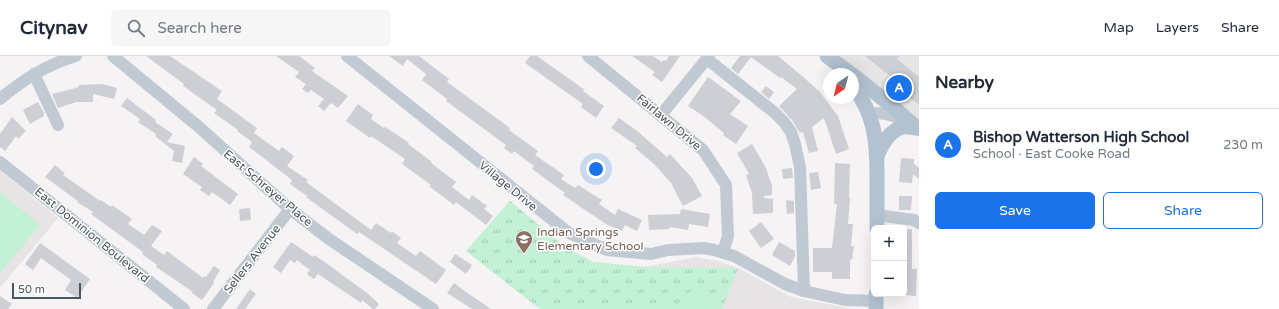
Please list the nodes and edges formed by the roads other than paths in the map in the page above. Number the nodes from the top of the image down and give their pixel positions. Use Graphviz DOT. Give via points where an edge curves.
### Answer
graph roads {
  1 [pos="76,56"];
  2 [pos="113,56"];
  3 [pos="346,56"];
  4 [pos="588,56"];
  5 [pos="827,56"];
  6 [pos="708,57"];
  7 [pos="838,68"];
  8 [pos="843,68"];
  9 [pos="34,74"];
  10 [pos="859,80"];
  11 [pos="859,97"];
  12 [pos="0,99"];
  13 [pos="868,113"];
  14 [pos="662,115"];
  15 [pos="58,125"];
  16 [pos="918,129"];
  17 [pos="877,156"];
  18 [pos="0,162"];
  19 [pos="290,209"];
  20 [pos="877,221"];
  21 [pos="919,223"];
  22 [pos="724,252"];
  23 [pos="804,291"];
  24 [pos="876,301"];
  25 [pos="184,309"];
  26 [pos="213,309"];
  27 [pos="433,309"];
  1 -- 9 [label="street"];
  2 -- 19 [label="street, East Schreyer Place"];
  3 -- 22 [label="street, Village Drive" via="569,233 607,250 650,254 704,248"];
  4 -- 14 [label="street, Fairlawn Drive"];
  5 -- 7 [label="main road"];
  5 -- 8 [label="main road"];
  6 -- 14 [label="street"];
  6 -- 23 [label="street" via="784,122 791,132 800,167"];
  9 -- 12 [label="street"];
  9 -- 15 [label="street"];
  10 -- 16 [label="main road"];
  11 -- 13 [label="main road"];
  13 -- 16 [label="street" via="896,116"];
  13 -- 17 [label="main road" via="875,134"];
  14 -- 22 [label="street, Fairlawn Drive" via="703,150 726,185 728,236"];
  16 -- 17 [label="main road" via="904,127 897,130 885,141"];
  17 -- 20 [label="main road"];
  18 -- 25 [label="street, East Dominion Boulevard"];
  19 -- 26 [label="street, Sellers Avenue"];
  19 -- 27 [label="street, East Schreyer Place" via="329,239"];
  20 -- 21 [label="street" via="914,220"];
  22 -- 23 [label="street, Village Drive" via="784,284"];
  23 -- 24 [label="street, Village Drive" via="845,300"];
}
